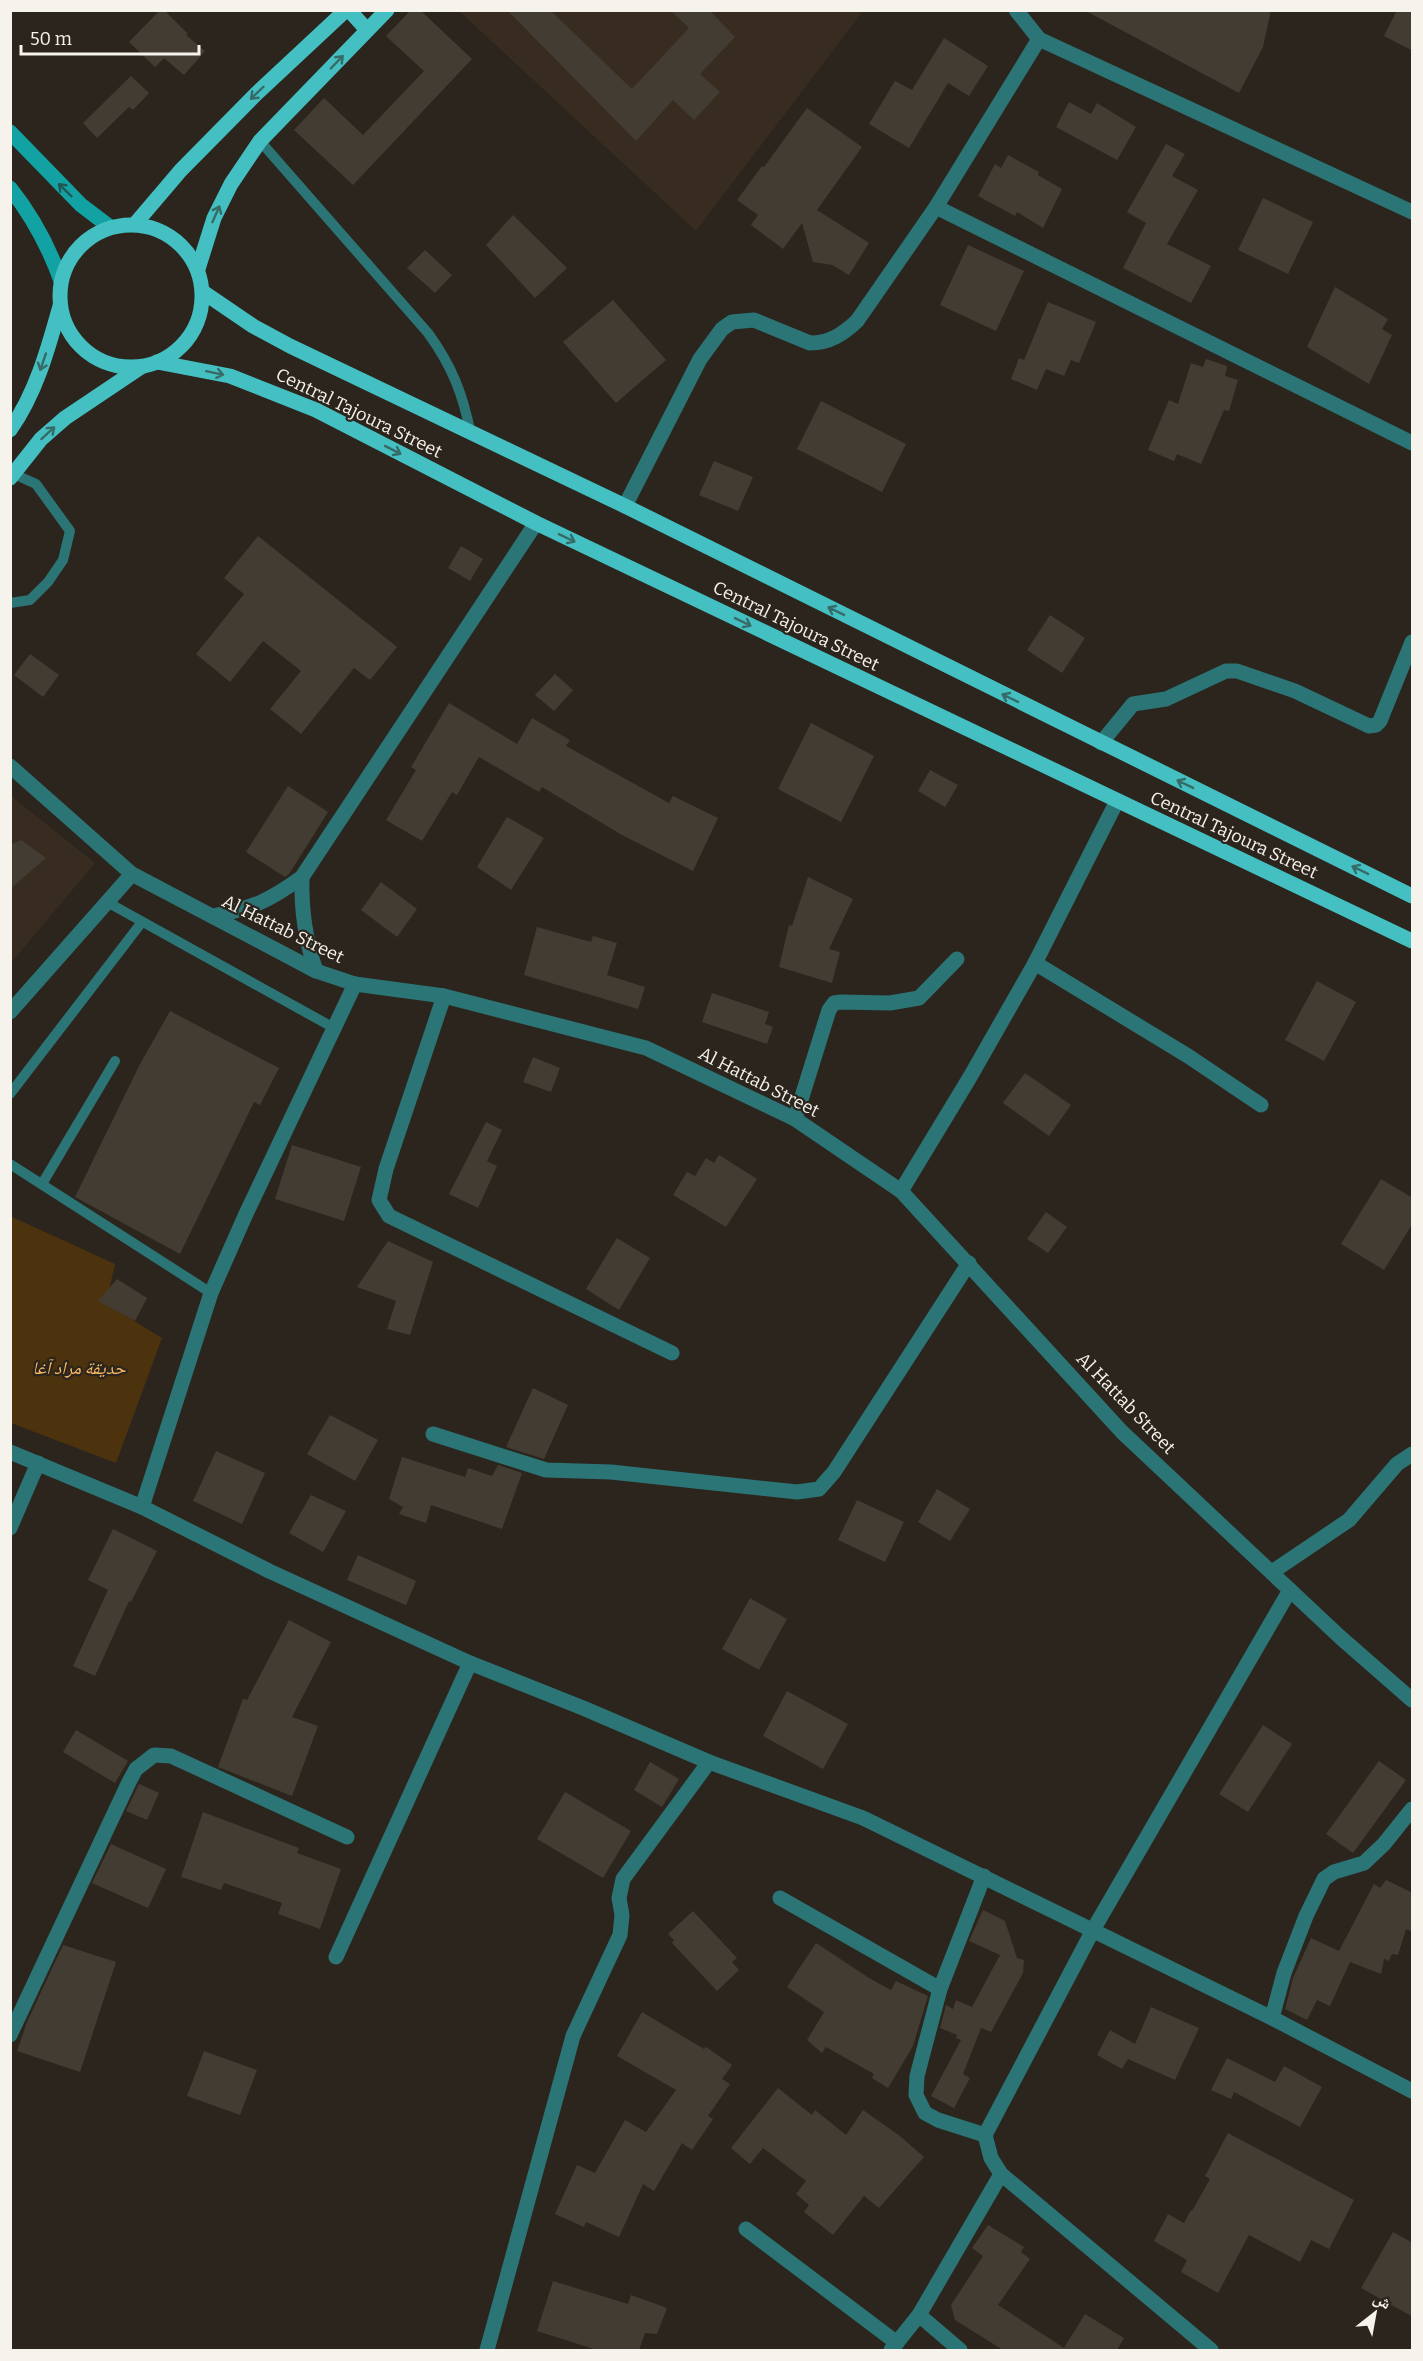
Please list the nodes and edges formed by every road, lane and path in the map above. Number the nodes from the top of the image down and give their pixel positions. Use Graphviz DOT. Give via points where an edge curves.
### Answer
graph roads {
  1 [pos="347,10"];
  2 [pos="387,10"];
  3 [pos="1016,10"];
  4 [pos="367,30"];
  5 [pos="1039,39"];
  6 [pos="10,132"];
  7 [pos="261,141"];
  8 [pos="10,188"];
  9 [pos="936,207"];
  10 [pos="1413,212"];
  11 [pos="135,224"];
  12 [pos="110,227"];
  13 [pos="198,269"];
  14 [pos="61,281"];
  15 [pos="202,292"];
  16 [pos="60,306"];
  17 [pos="158,362"];
  18 [pos="141,367"];
  19 [pos="10,430"];
  20 [pos="471,435"];
  21 [pos="1413,443"];
  22 [pos="12,476"];
  23 [pos="625,506"];
  24 [pos="536,523"];
  25 [pos="10,603"];
  26 [pos="1413,642"];
  27 [pos="1101,743"];
  28 [pos="10,766"];
  29 [pos="1117,801"];
  30 [pos="132,874"];
  31 [pos="302,877"];
  32 [pos="1413,896"];
  33 [pos="107,902"];
  34 [pos="213,916"];
  35 [pos="142,922"];
  36 [pos="1413,941"];
  37 [pos="957,959"];
  38 [pos="1035,963"];
  39 [pos="316,972"];
  40 [pos="355,984"];
  41 [pos="444,996"];
  42 [pos="10,1012"];
  43 [pos="334,1028"];
  44 [pos="115,1061"];
  45 [pos="10,1094"];
  46 [pos="1261,1105"];
  47 [pos="795,1119"];
  48 [pos="10,1164"];
  49 [pos="42,1184"];
  50 [pos="901,1191"];
  51 [pos="969,1263"];
  52 [pos="211,1293"];
  53 [pos="672,1353"];
  54 [pos="433,1434"];
  55 [pos="10,1452"];
  56 [pos="1413,1454"];
  57 [pos="38,1462"];
  58 [pos="142,1508"];
  59 [pos="10,1527"];
  60 [pos="1272,1572"];
  61 [pos="1290,1590"];
  62 [pos="470,1663"];
  63 [pos="1413,1700"];
  64 [pos="709,1762"];
  65 [pos="1413,1809"];
  66 [pos="347,1837"];
  67 [pos="984,1876"];
  68 [pos="780,1898"];
  69 [pos="1093,1930"];
  70 [pos="336,1957"];
  71 [pos="940,1989"];
  72 [pos="1272,2018"];
  73 [pos="10,2035"];
  74 [pos="1413,2091"];
  75 [pos="985,2135"];
  76 [pos="1001,2174"];
  77 [pos="746,2229"];
  78 [pos="919,2315"];
  79 [pos="894,2347"];
  80 [pos="487,2350"];
  81 [pos="960,2350"];
  82 [pos="1211,2350"];
  1 -- 4 [label="main road"];
  1 -- 11 [label="main road, one-way" via="256,94 181,170"];
  2 -- 4 [label="main road"];
  3 -- 5 [label="street"];
  7 -- 4 [label="main road, one-way"];
  5 -- 9 [label="street"];
  5 -- 10 [label="street"];
  12 -- 6 [label="main road, one-way" via="81,205"];
  13 -- 7 [label="main road, one-way" via="222,201"];
  7 -- 20 [label="lane" via="387,283 443,354 457,379"];
  8 -- 14 [label="main road" via="35,221"];
  9 -- 21 [label="street"];
  9 -- 23 [label="street" via="857,321 845,332 832,339 810,342 754,320 732,322 722,329 700,359"];
  11 -- 12 [label="main road"];
  11 -- 13 [label="main road" via="173,238"];
  12 -- 14 [label="main road" via="87,239 70,258"];
  13 -- 15 [label="main road"];
  14 -- 16 [label="main road"];
  15 -- 17 [label="main road" via="200,314 191,335 177,351"];
  15 -- 20 [label="main road" via="290,346"];
  16 -- 18 [label="main road" via="66,328 80,346 98,359 119,366"];
  16 -- 19 [label="main road, one-way" via="42,368"];
  17 -- 18 [label="main road"];
  17 -- 24 [label="main road, Central Tajoura Street, one-way" via="230,376 262,387 316,410"];
  22 -- 18 [label="main road, one-way" via="41,439 65,418"];
  20 -- 23 [label="main road"];
  22 -- 25 [label="lane" via="36,484 70,531 63,560 48,582 30,600"];
  27 -- 23 [label="main road, one-way"];
  24 -- 29 [label="main road, Central Tajoura Street, one-way"];
  24 -- 31 [label="street"];
  26 -- 27 [label="street" via="1376,725 1369,726 1294,691 1226,670 1166,699 1134,704"];
  32 -- 27 [label="main road, one-way"];
  28 -- 30 [label="street, Al Hattab Street"];
  29 -- 36 [label="main road, Central Tajoura Street"];
  29 -- 38 [label="street"];
  30 -- 33 [label="street"];
  30 -- 34 [label="street, Al Hattab Street"];
  31 -- 34 [label="street" via="265,902"];
  31 -- 39 [label="street" via="304,928"];
  33 -- 35 [label="lane"];
  33 -- 42 [label="street"];
  34 -- 39 [label="street, Al Hattab Street"];
  35 -- 43 [label="lane"];
  35 -- 45 [label="lane"];
  37 -- 47 [label="street" via="919,998 834,1004"];
  38 -- 46 [label="street"];
  38 -- 50 [label="street"];
  39 -- 40 [label="street, Al Hattab Street"];
  40 -- 41 [label="street, Al Hattab Street"];
  40 -- 43 [label="street"];
  41 -- 47 [label="street, Al Hattab Street" via="646,1048"];
  41 -- 53 [label="street" via="386,1168 379,1200 389,1216"];
  43 -- 52 [label="street"];
  44 -- 49 [label="lane"];
  47 -- 50 [label="street, Al Hattab Street"];
  48 -- 49 [label="lane"];
  49 -- 52 [label="lane"];
  50 -- 51 [label="street, Al Hattab Street"];
  51 -- 54 [label="street" via="834,1472 819,1489 796,1492 611,1472 546,1470"];
  51 -- 60 [label="street, Al Hattab Street" via="1122,1431"];
  52 -- 58 [label="street"];
  55 -- 57 [label="street"];
  56 -- 60 [label="street" via="1397,1464 1349,1520"];
  57 -- 58 [label="street"];
  57 -- 59 [label="street"];
  58 -- 62 [label="street" via="269,1572"];
  60 -- 61 [label="street, Al Hattab Street"];
  61 -- 63 [label="street, Al Hattab Street"];
  61 -- 69 [label="street"];
  62 -- 64 [label="street"];
  62 -- 70 [label="street"];
  64 -- 67 [label="street" via="864,1818"];
  64 -- 80 [label="street" via="623,1879 620,1935 573,2036"];
  65 -- 72 [label="street" via="1364,1863 1324,1879 1284,1973"];
  66 -- 73 [label="street" via="171,1756 154,1755 136,1769 129,1782"];
  67 -- 69 [label="street"];
  67 -- 71 [label="street"];
  68 -- 71 [label="street"];
  69 -- 72 [label="street"];
  69 -- 75 [label="street"];
  71 -- 75 [label="street" via="918,2076 918,2102 924,2113 938,2120"];
  72 -- 74 [label="street"];
  75 -- 76 [label="street" via="991,2158"];
  76 -- 78 [label="street"];
  76 -- 82 [label="street"];
  77 -- 79 [label="street"];
  78 -- 79 [label="street"];
  78 -- 81 [label="street"];
}
